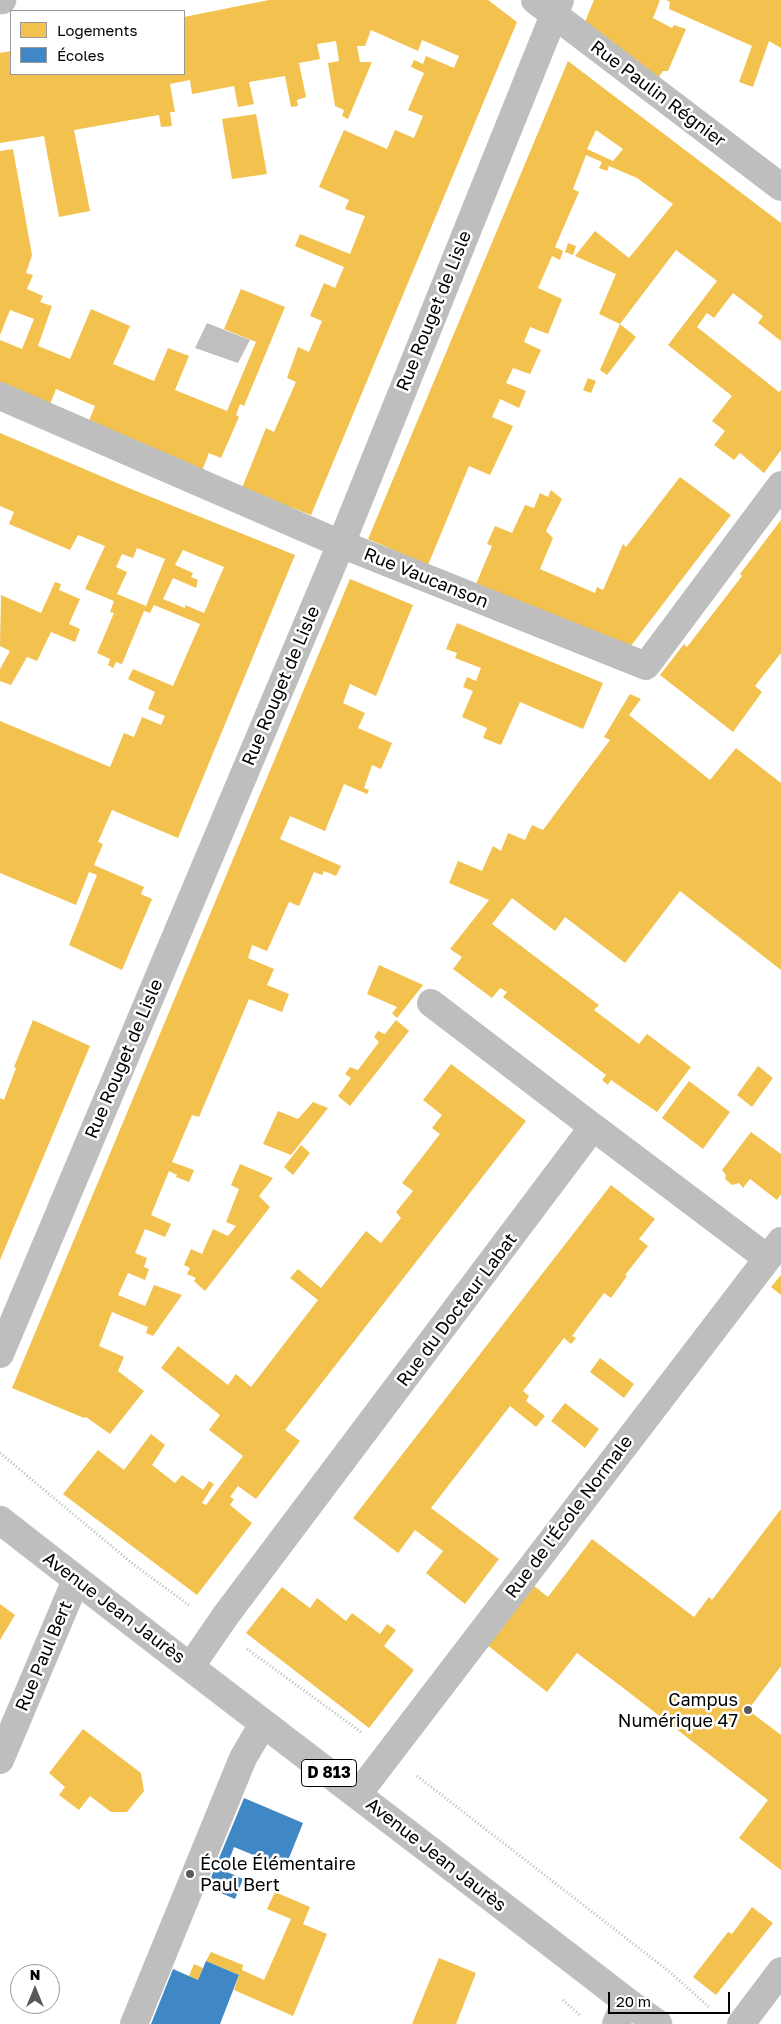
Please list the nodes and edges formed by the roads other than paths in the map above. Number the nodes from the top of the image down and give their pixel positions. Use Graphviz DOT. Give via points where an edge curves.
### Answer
graph roads {
  1 [pos="550,5"];
  2 [pos="781,187"];
  3 [pos="0,396"];
  4 [pos="781,485"];
  5 [pos="340,544"];
  6 [pos="431,1003"];
  7 [pos="593,1128"];
  8 [pos="774,1250"];
  9 [pos="0,1354"];
  10 [pos="0,1520"];
  11 [pos="76,1580"];
  12 [pos="191,1666"];
  13 [pos="262,1724"];
  14 [pos="0,1760"];
  15 [pos="358,1794"];
  16 [pos="781,1971"];
  17 [pos="621,2013"];
  18 [pos="134,2024"];
  19 [pos="658,2024"];
  20 [pos="741,2024"];
  1 -- 2 [label="street, Rue Paulin Régnier"];
  1 -- 5 [label="street, Rue Rouget de Lisle"];
  3 -- 5 [label="street, Rue Vaucanson"];
  4 -- 5 [label="street, Rue Vaucanson" via="646,666"];
  5 -- 9 [label="street, Rue Rouget de Lisle"];
  6 -- 7 [label="street"];
  7 -- 8 [label="street"];
  7 -- 12 [label="street, Rue du Docteur Labat"];
  8 -- 15 [label="street, Rue de l'École Normale"];
  10 -- 11 [label="street, Avenue Jean Jaurès / D 813"];
  11 -- 12 [label="street, Avenue Jean Jaurès / D 813"];
  11 -- 14 [label="street, Rue Paul Bert"];
  12 -- 13 [label="street, Avenue Jean Jaurès / D 813"];
  13 -- 15 [label="street, Avenue Jean Jaurès / D 813"];
  13 -- 18 [label="street" via="243,1758"];
  15 -- 17 [label="street, Avenue Jean Jaurès / D 813"];
  16 -- 20 [label="street"];
  17 -- 19 [label="street, Avenue Jean Jaurès / D 813"];
}
